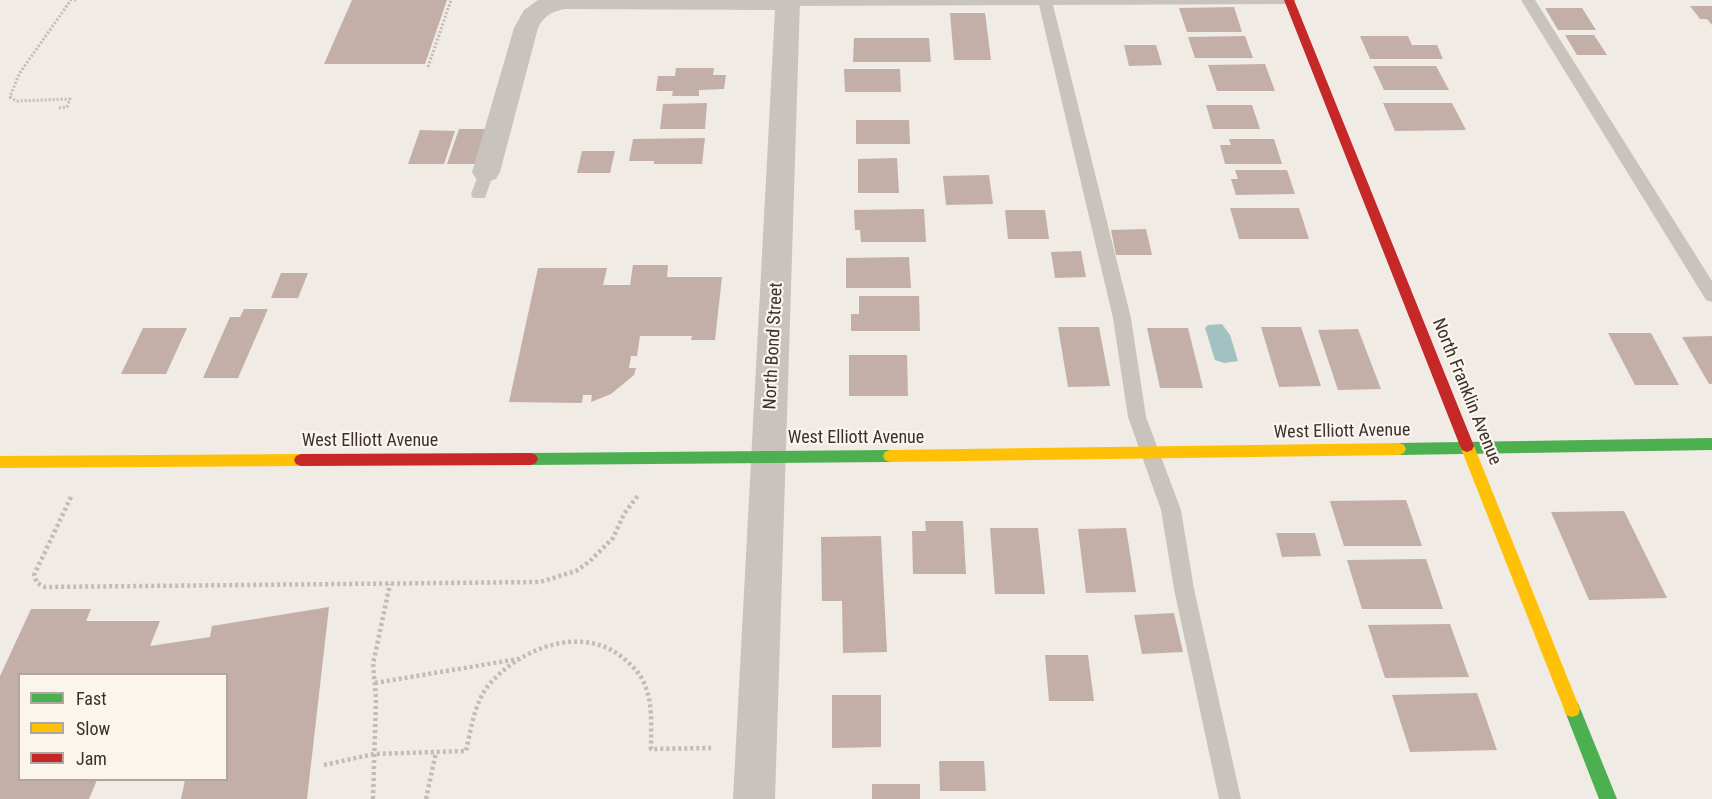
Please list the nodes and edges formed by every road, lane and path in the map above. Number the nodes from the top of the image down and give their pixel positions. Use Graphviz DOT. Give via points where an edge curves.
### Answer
graph roads {
  1 [pos="76,0"];
  2 [pos="451,0"];
  3 [pos="1289,0"];
  4 [pos="1528,0"];
  5 [pos="788,1"];
  6 [pos="1045,1"];
  7 [pos="428,67"];
  8 [pos="59,108"];
  9 [pos="482,183"];
  10 [pos="1712,295"];
  11 [pos="1712,444"];
  12 [pos="1469,448"];
  13 [pos="1149,452"];
  14 [pos="769,456"];
  15 [pos="0,462"];
  16 [pos="639,494"];
  17 [pos="71,497"];
  18 [pos="390,584"];
  19 [pos="522,659"];
  20 [pos="375,683"];
  21 [pos="711,748"];
  22 [pos="436,752"];
  23 [pos="374,754"];
  24 [pos="324,765"];
  25 [pos="373,799"];
  26 [pos="426,799"];
  27 [pos="754,799"];
  28 [pos="1230,799"];
  29 [pos="1608,799"];
  1 -- 8 [label="path" via="71,0 19,74 10,97 16,101 71,101 67,107"];
  2 -- 7 [label="path"];
  3 -- 6 [label="lane"];
  3 -- 12 [label="street, North Franklin Avenue"];
  4 -- 10 [label="lane"];
  5 -- 6 [label="lane"];
  5 -- 9 [label="street" via="565,1 542,6 526,28"];
  5 -- 14 [label="street, North Bond Street"];
  6 -- 13 [label="lane" via="1122,318 1137,417"];
  11 -- 12 [label="street, West Elliott Avenue"];
  12 -- 13 [label="street, West Elliott Avenue"];
  12 -- 29 [label="street, North Franklin Avenue"];
  13 -- 14 [label="street, West Elliott Avenue"];
  13 -- 28 [label="lane" via="1172,510 1184,590"];
  14 -- 15 [label="street, West Elliott Avenue"];
  14 -- 27 [label="street, North Bond Street"];
  16 -- 18 [label="path" via="602,550 576,571 560,577 540,582"];
  17 -- 18 [label="path" via="34,575 35,581 45,587"];
  18 -- 20 [label="path" via="374,664"];
  19 -- 20 [label="path"];
  19 -- 21 [label="path" via="566,641 594,641 620,652 641,676 652,708 651,749"];
  19 -- 22 [label="path" via="487,687 466,751"];
  20 -- 23 [label="path"];
  22 -- 23 [label="path"];
  22 -- 26 [label="path"];
  23 -- 24 [label="path"];
  23 -- 25 [label="path"];
}
